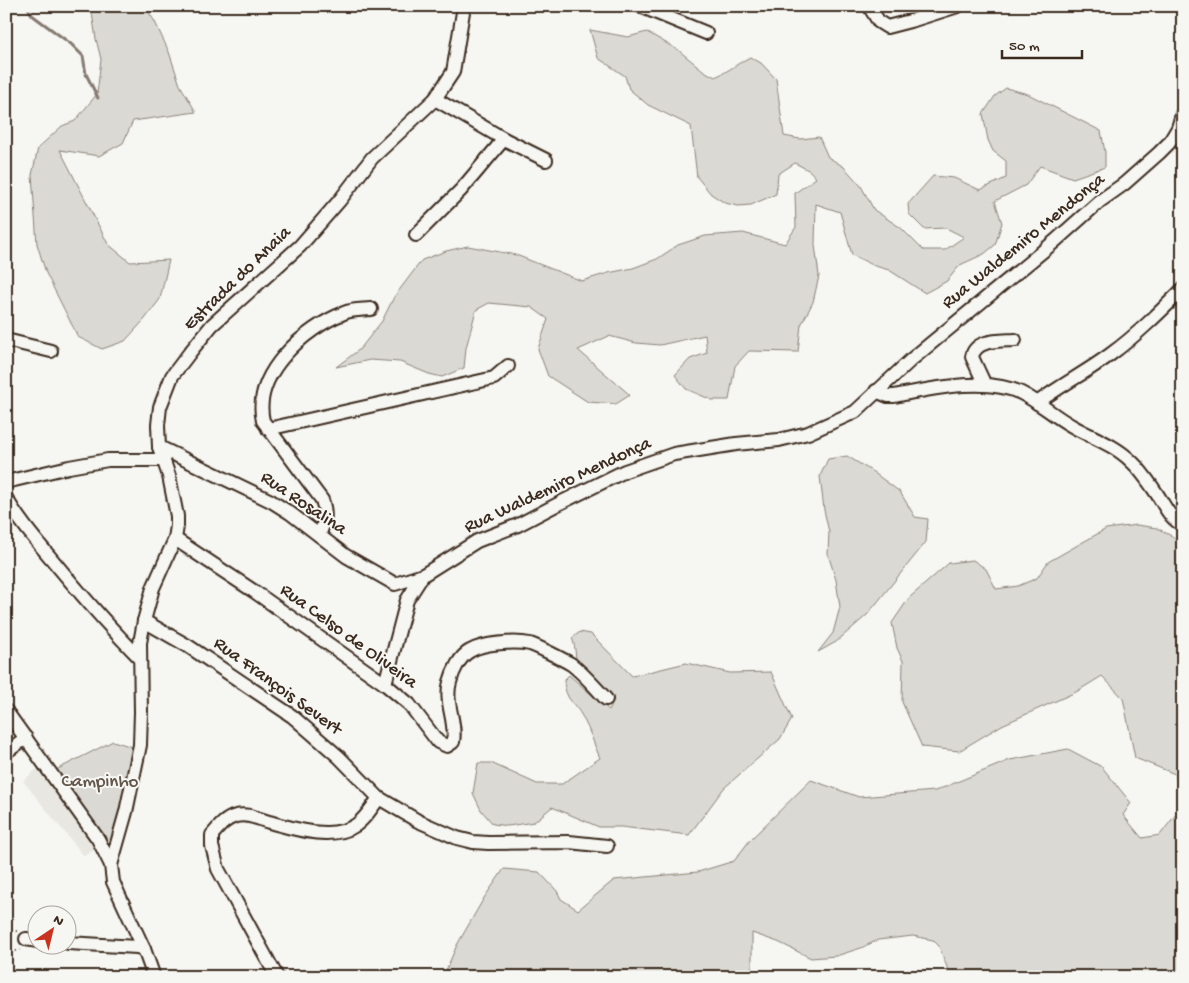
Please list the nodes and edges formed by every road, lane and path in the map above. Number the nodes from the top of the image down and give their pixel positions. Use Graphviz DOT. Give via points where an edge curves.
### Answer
graph roads {
  1 [pos="464,6"];
  2 [pos="640,6"];
  3 [pos="869,6"];
  4 [pos="958,6"];
  5 [pos="706,33"];
  6 [pos="435,99"];
  7 [pos="1183,111"];
  8 [pos="504,139"];
  9 [pos="546,160"];
  10 [pos="416,234"];
  11 [pos="1183,290"];
  12 [pos="371,309"];
  13 [pos="6,340"];
  14 [pos="1015,340"];
  15 [pos="51,351"];
  16 [pos="508,366"];
  17 [pos="984,385"];
  18 [pos="876,391"];
  19 [pos="1037,403"];
  20 [pos="268,429"];
  21 [pos="159,446"];
  22 [pos="164,460"];
  23 [pos="6,482"];
  24 [pos="6,498"];
  25 [pos="1183,525"];
  26 [pos="319,535"];
  27 [pos="175,539"];
  28 [pos="423,575"];
  29 [pos="395,584"];
  30 [pos="407,600"];
  31 [pos="144,621"];
  32 [pos="139,658"];
  33 [pos="385,684"];
  34 [pos="606,699"];
  35 [pos="6,711"];
  36 [pos="26,738"];
  37 [pos="6,752"];
  38 [pos="379,798"];
  39 [pos="607,846"];
  40 [pos="112,859"];
  41 [pos="78,944"];
  42 [pos="144,949"];
  43 [pos="154,977"];
  44 [pos="277,977"];
  1 -- 6 [label="street, Estrada do Anaia" via="453,72"];
  2 -- 5 [label="street"];
  3 -- 4 [label="street" via="879,22 887,27"];
  6 -- 8 [label="street"];
  6 -- 21 [label="street, Estrada do Anaia" via="372,158 300,246 212,325 191,351 172,376 160,407"];
  7 -- 18 [label="street, Rua Waldemiro Mendonça" via="1178,128 1159,153"];
  8 -- 9 [label="street"];
  8 -- 10 [label="street" via="461,190"];
  11 -- 19 [label="street" via="1113,353"];
  12 -- 20 [label="street" via="346,312 308,332 290,347 263,394 260,409"];
  13 -- 15 [label="street"];
  14 -- 17 [label="street" via="980,345 974,349 972,357"];
  16 -- 20 [label="street" via="494,378"];
  17 -- 18 [label="street" via="888,396"];
  17 -- 19 [label="street" via="1006,387"];
  18 -- 28 [label="street, Rua Waldemiro Mendonça" via="855,412 808,434 674,454 626,471 518,525 477,541"];
  19 -- 25 [label="street" via="1131,460 1168,513"];
  20 -- 26 [label="street" via="322,500 325,521"];
  21 -- 22 [label="street, Estrada do Anaia"];
  21 -- 26 [label="street, Rua Rosalina" via="271,501"];
  22 -- 23 [label="street" via="108,460"];
  22 -- 27 [label="street, Estrada do Anaia" via="178,516"];
  24 -- 32 [label="street" via="51,559"];
  26 -- 29 [label="street, Rua Rosalina" via="346,556"];
  27 -- 31 [label="street, Estrada do Anaia" via="153,588"];
  27 -- 33 [label="street, Rua Celso de Oliveira"];
  28 -- 29 [label="street"];
  28 -- 30 [label="street, Rua Waldemiro Mendonça"];
  29 -- 30 [label="street, Rua Rosalina" via="404,591"];
  30 -- 33 [label="street, Rua Waldemiro Mendonça"];
  31 -- 32 [label="street, Estrada do Anaia"];
  31 -- 38 [label="street, Rua François Severt" via="188,646 305,726"];
  32 -- 40 [label="street, Estrada do Anaia" via="140,745"];
  33 -- 34 [label="street, Rua Celso de Oliveira" via="409,704 435,738 446,746 454,737 448,696 450,682 461,658 482,646 530,644 570,664"];
  35 -- 36 [label="street"];
  36 -- 37 [label="street"];
  36 -- 40 [label="street"];
  38 -- 39 [label="street, Rua François Severt" via="418,821 473,842 569,842"];
  38 -- 44 [label="street" via="357,824 345,831 315,831 252,816 237,816 226,820 212,835 218,869"];
  40 -- 42 [label="street" via="113,882"];
  41 -- 42 [label="street"];
  42 -- 43 [label="street"];
}
